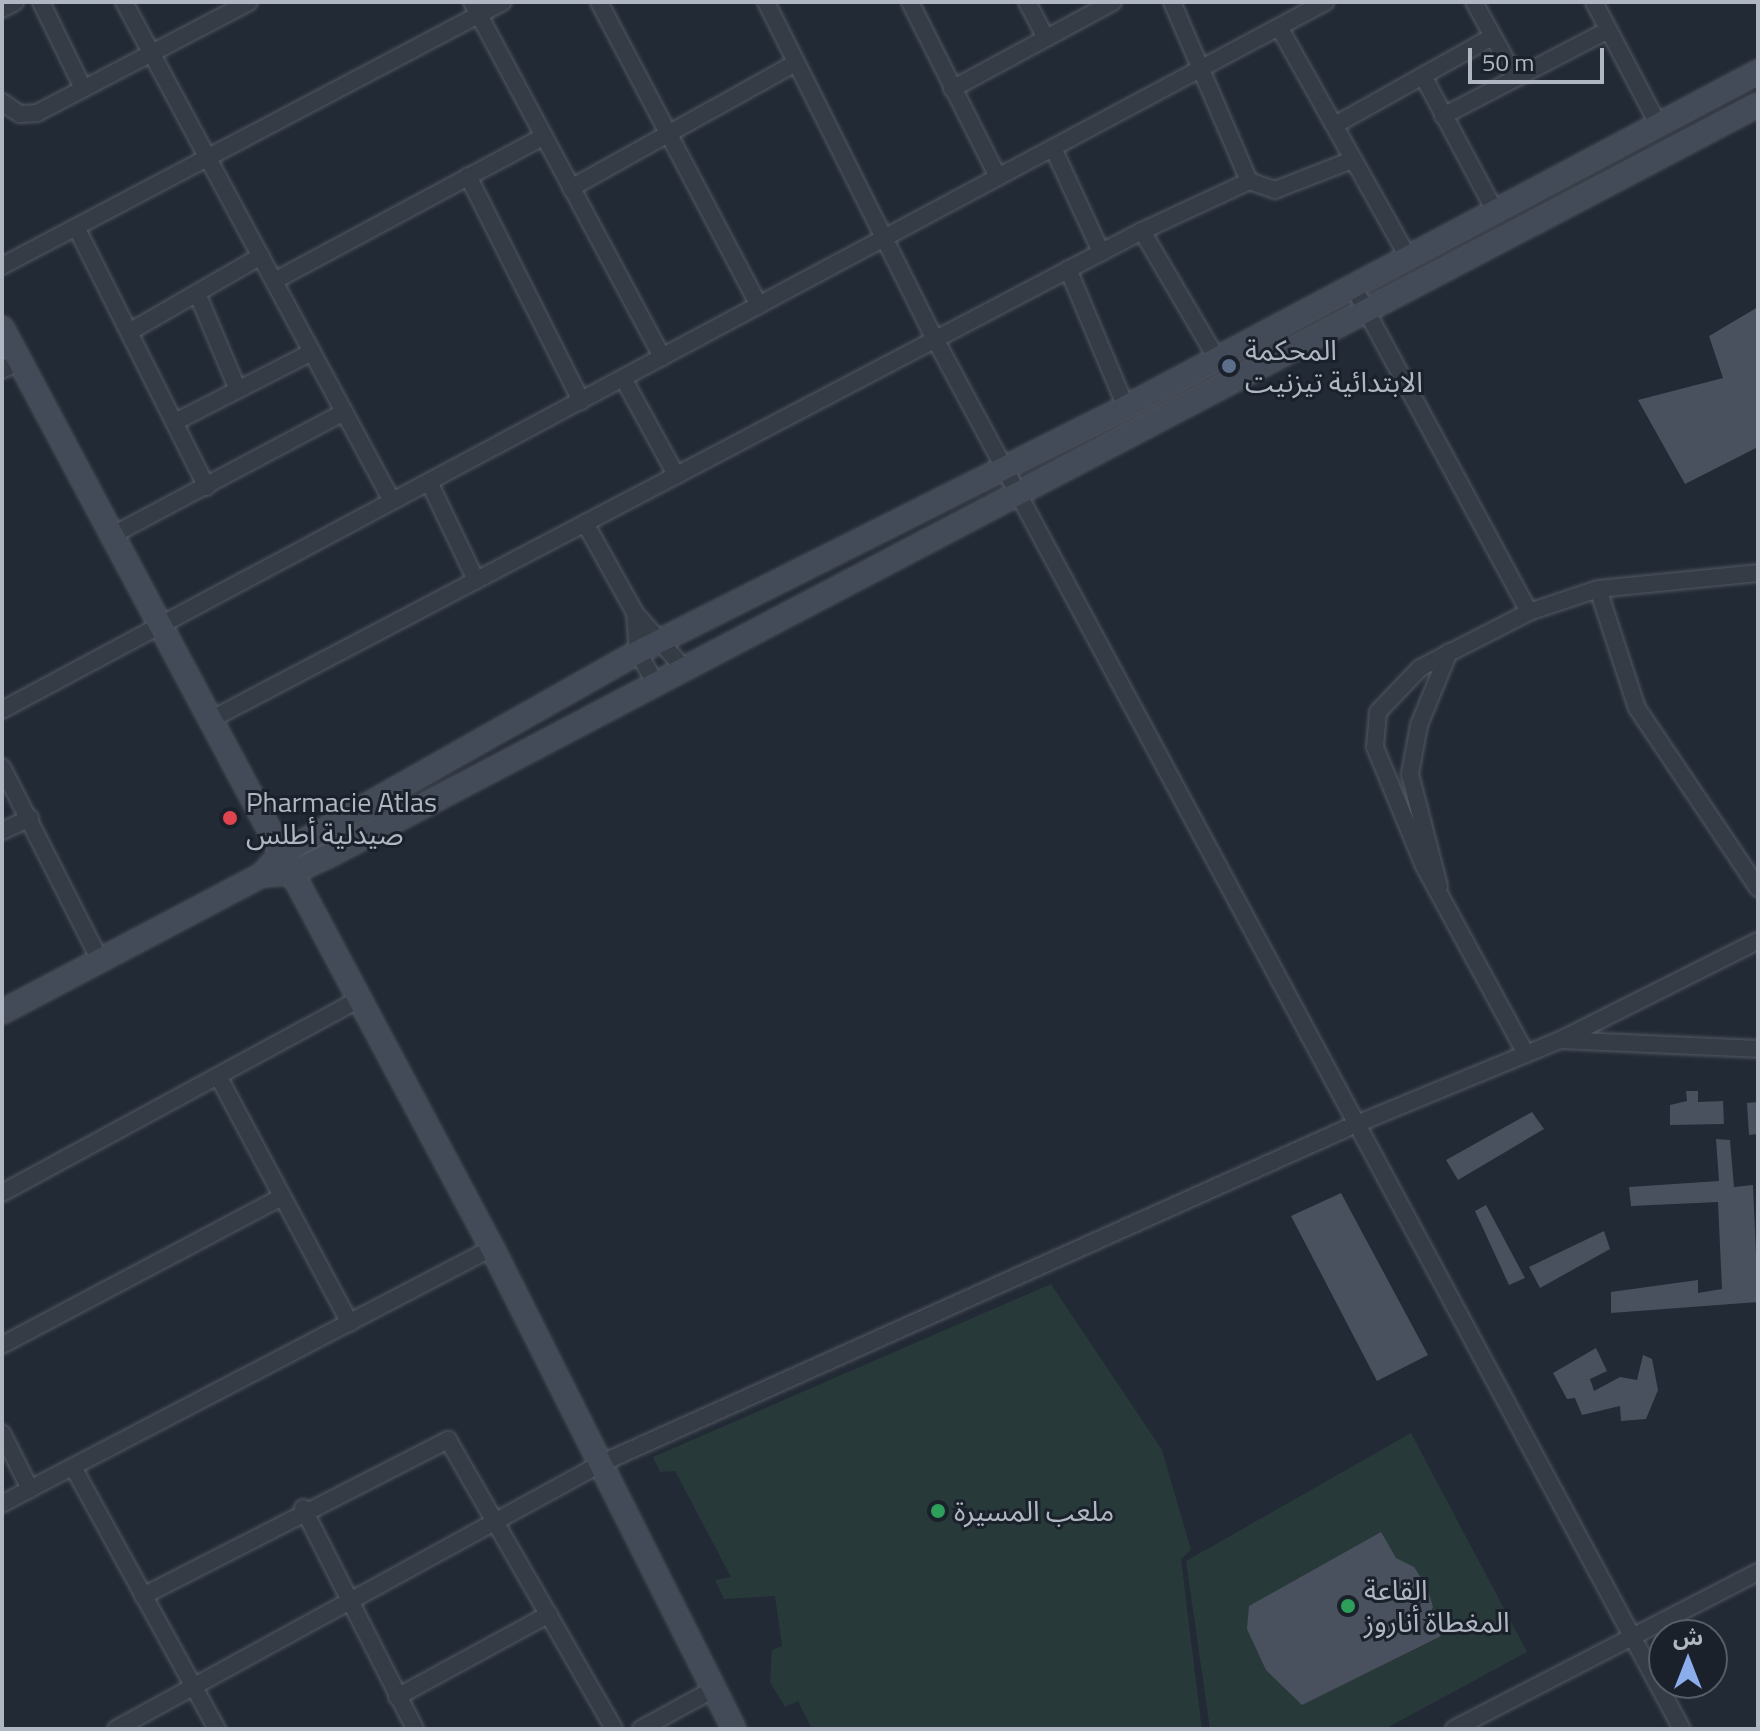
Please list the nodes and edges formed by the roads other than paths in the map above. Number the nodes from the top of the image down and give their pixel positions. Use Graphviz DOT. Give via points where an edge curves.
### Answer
graph roads {
  1 [pos="15,2"];
  2 [pos="41,2"];
  3 [pos="124,2"];
  4 [pos="249,2"];
  5 [pos="503,2"];
  6 [pos="599,2"];
  7 [pos="766,2"];
  8 [pos="910,2"];
  9 [pos="1027,2"];
  10 [pos="1113,2"];
  11 [pos="1172,2"];
  12 [pos="1325,2"];
  13 [pos="1474,2"];
  14 [pos="1594,2"];
  15 [pos="475,8"];
  16 [pos="2,9"];
  17 [pos="1279,27"];
  18 [pos="1608,30"];
  19 [pos="1492,37"];
  20 [pos="1046,38"];
  21 [pos="152,53"];
  22 [pos="796,63"];
  23 [pos="1202,68"];
  24 [pos="1758,72"];
  25 [pos="1423,76"];
  26 [pos="1516,78"];
  27 [pos="83,88"];
  28 [pos="952,89"];
  29 [pos="2,102"];
  30 [pos="1758,105"];
  31 [pos="1692,108"];
  32 [pos="1443,116"];
  33 [pos="1335,125"];
  34 [pos="1659,126"];
  35 [pos="1707,132"];
  36 [pos="670,133"];
  37 [pos="544,136"];
  38 [pos="1053,148"];
  39 [pos="1612,151"];
  40 [pos="208,158"];
  41 [pos="1352,160"];
  42 [pos="1626,175"];
  43 [pos="468,176"];
  44 [pos="998,177"];
  45 [pos="1249,181"];
  46 [pos="571,188"];
  47 [pos="1495,211"];
  48 [pos="76,227"];
  49 [pos="1142,231"];
  50 [pos="885,238"];
  51 [pos="1101,252"];
  52 [pos="261,256"];
  53 [pos="1409,259"];
  54 [pos="2,266"];
  55 [pos="1068,269"];
  56 [pos="274,281"];
  57 [pos="1354,288"];
  58 [pos="197,293"];
  59 [pos="759,305"];
  60 [pos="1369,312"];
  61 [pos="2,328"];
  62 [pos="131,331"];
  63 [pos="935,339"];
  64 [pos="312,352"];
  65 [pos="662,357"];
  66 [pos="1217,359"];
  67 [pos="10,365"];
  68 [pos="623,378"];
  69 [pos="238,390"];
  70 [pos="581,401"];
  71 [pos="1126,407"];
  72 [pos="344,412"];
  73 [pos="175,422"];
  74 [pos="1009,468"];
  75 [pos="676,475"];
  76 [pos="429,482"];
  77 [pos="207,487"];
  78 [pos="1023,494"];
  79 [pos="392,501"];
  80 [pos="585,523"];
  81 [pos="111,536"];
  82 [pos="1758,573"];
  83 [pos="476,580"];
  84 [pos="1598,589"];
  85 [pos="1529,612"];
  86 [pos="635,613"];
  87 [pos="159,626"];
  88 [pos="664,639"];
  89 [pos="638,652"];
  90 [pos="1449,652"];
  91 [pos="681,665"];
  92 [pos="654,681"];
  93 [pos="2,710"];
  94 [pos="210,720"];
  95 [pos="2,767"];
  96 [pos="1410,785"];
  97 [pos="1391,788"];
  98 [pos="30,818"];
  99 [pos="2,831"];
  100 [pos="286,864"];
  101 [pos="1758,888"];
  102 [pos="1437,892"];
  103 [pos="1758,941"];
  104 [pos="100,960"];
  105 [pos="355,1001"];
  106 [pos="2,1012"];
  107 [pos="1560,1040"];
  108 [pos="1758,1049"];
  109 [pos="1525,1052"];
  110 [pos="218,1076"];
  111 [pos="1354,1125"];
  112 [pos="2,1193"];
  113 [pos="280,1198"];
  114 [pos="492,1248"];
  115 [pos="350,1323"];
  116 [pos="2,1345"];
  117 [pos="2,1433"];
  118 [pos="602,1463"];
  119 [pos="73,1467"];
  120 [pos="30,1489"];
  121 [pos="2,1504"];
  122 [pos="303,1508"];
  123 [pos="499,1522"];
  124 [pos="1758,1572"];
  125 [pos="143,1596"];
  126 [pos="353,1604"];
  127 [pos="549,1614"];
  128 [pos="1631,1638"];
  129 [pos="196,1688"];
  130 [pos="712,1690"];
  131 [pos="397,1697"];
  132 [pos="116,1729"];
  133 [pos="217,1729"];
  134 [pos="415,1729"];
  135 [pos="614,1729"];
  136 [pos="641,1729"];
  137 [pos="734,1729"];
  138 [pos="1454,1729"];
  139 [pos="1682,1729"];
  1 -- 16 [label="street"];
  2 -- 27 [label="street"];
  3 -- 21 [label="street"];
  4 -- 21 [label="street"];
  5 -- 15 [label="street"];
  6 -- 36 [label="street"];
  7 -- 22 [label="street"];
  8 -- 28 [label="street"];
  9 -- 20 [label="street"];
  10 -- 20 [label="street"];
  11 -- 23 [label="street"];
  12 -- 17 [label="street"];
  13 -- 19 [label="street"];
  14 -- 18 [label="street"];
  15 -- 37 [label="street"];
  15 -- 40 [label="street"];
  17 -- 23 [label="street"];
  17 -- 33 [label="street"];
  18 -- 26 [label="street"];
  18 -- 34 [label="street"];
  19 -- 25 [label="street"];
  19 -- 26 [label="street"];
  20 -- 28 [label="street"];
  21 -- 27 [label="street"];
  21 -- 40 [label="street"];
  22 -- 36 [label="street"];
  22 -- 50 [label="street"];
  23 -- 38 [label="street"];
  23 -- 45 [label="street"];
  24 -- 31 [label="main road"];
  25 -- 32 [label="street"];
  25 -- 33 [label="street"];
  26 -- 32 [label="street"];
  27 -- 29 [label="street" via="32,114"];
  28 -- 44 [label="street"];
  30 -- 35 [label="main road"];
  31 -- 34 [label="main road"];
  31 -- 35 [label="main road"];
  32 -- 47 [label="street"];
  33 -- 41 [label="street"];
  34 -- 39 [label="main road"];
  35 -- 42 [label="main road"];
  36 -- 46 [label="street"];
  36 -- 59 [label="street"];
  37 -- 43 [label="street"];
  37 -- 46 [label="street"];
  38 -- 44 [label="street"];
  38 -- 51 [label="street"];
  39 -- 42 [label="main road"];
  39 -- 47 [label="main road"];
  40 -- 48 [label="street"];
  40 -- 52 [label="street"];
  41 -- 45 [label="street" via="1275,190"];
  41 -- 53 [label="street"];
  42 -- 60 [label="main road"];
  43 -- 56 [label="street"];
  43 -- 70 [label="street"];
  44 -- 50 [label="street"];
  45 -- 49 [label="street"];
  46 -- 65 [label="street"];
  47 -- 53 [label="main road"];
  48 -- 54 [label="street"];
  48 -- 62 [label="street"];
  49 -- 51 [label="street"];
  49 -- 66 [label="street"];
  50 -- 59 [label="street"];
  50 -- 63 [label="street"];
  51 -- 55 [label="street"];
  52 -- 56 [label="street"];
  52 -- 58 [label="street"];
  53 -- 57 [label="main road"];
  55 -- 63 [label="street"];
  55 -- 71 [label="street"];
  56 -- 64 [label="street"];
  57 -- 60 [label="street"];
  57 -- 66 [label="main road"];
  58 -- 62 [label="street"];
  58 -- 69 [label="street"];
  59 -- 65 [label="street"];
  60 -- 78 [label="main road"];
  60 -- 85 [label="street"];
  61 -- 67 [label="main road"];
  62 -- 73 [label="street"];
  63 -- 74 [label="street"];
  63 -- 75 [label="street"];
  64 -- 69 [label="street"];
  64 -- 72 [label="street"];
  65 -- 68 [label="street"];
  66 -- 71 [label="main road"];
  67 -- 81 [label="main road"];
  68 -- 70 [label="street"];
  68 -- 75 [label="street"];
  69 -- 73 [label="street"];
  70 -- 76 [label="street"];
  71 -- 74 [label="main road"];
  72 -- 77 [label="street"];
  72 -- 79 [label="street"];
  73 -- 77 [label="street"];
  74 -- 78 [label="street"];
  74 -- 88 [label="main road"];
  75 -- 80 [label="street"];
  76 -- 79 [label="street"];
  76 -- 83 [label="street"];
  77 -- 81 [label="street"];
  78 -- 91 [label="main road"];
  78 -- 111 [label="street" via="1259,931"];
  79 -- 87 [label="street"];
  80 -- 83 [label="street"];
  80 -- 86 [label="street"];
  81 -- 87 [label="main road"];
  82 -- 84 [label="street"];
  83 -- 94 [label="street"];
  84 -- 85 [label="street"];
  84 -- 101 [label="street" via="1637,708"];
  85 -- 90 [label="street"];
  86 -- 88 [label="street"];
  86 -- 89 [label="street"];
  87 -- 93 [label="street"];
  87 -- 94 [label="main road"];
  88 -- 89 [label="main road"];
  88 -- 91 [label="street"];
  89 -- 92 [label="street"];
  89 -- 100 [label="main road"];
  90 -- 96 [label="street" via="1419,725"];
  90 -- 97 [label="street" via="1399,685 1378,712 1375,747"];
  91 -- 92 [label="main road"];
  92 -- 100 [label="main road"];
  94 -- 100 [label="main road"];
  95 -- 98 [label="street"];
  96 -- 97 [label="street"];
  96 -- 102 [label="street" via="1440,875"];
  97 -- 102 [label="street"];
  98 -- 99 [label="street"];
  98 -- 104 [label="street"];
  100 -- 104 [label="main road"];
  100 -- 105 [label="main road"];
  102 -- 109 [label="street"];
  103 -- 107 [label="street"];
  104 -- 106 [label="main road"];
  105 -- 110 [label="street"];
  105 -- 114 [label="main road"];
  107 -- 108 [label="street"];
  107 -- 109 [label="street"];
  109 -- 111 [label="street"];
  110 -- 112 [label="street"];
  110 -- 113 [label="street"];
  111 -- 118 [label="street"];
  111 -- 128 [label="street"];
  113 -- 115 [label="street"];
  113 -- 116 [label="street"];
  114 -- 115 [label="street"];
  114 -- 118 [label="main road"];
  115 -- 119 [label="street"];
  117 -- 120 [label="street"];
  118 -- 123 [label="street"];
  118 -- 130 [label="main road"];
  119 -- 120 [label="street"];
  119 -- 125 [label="street"];
  120 -- 121 [label="street"];
  122 -- 123 [label="street" via="448,1440"];
  122 -- 125 [label="street"];
  122 -- 126 [label="street"];
  123 -- 126 [label="street"];
  123 -- 127 [label="street"];
  124 -- 128 [label="street"];
  125 -- 129 [label="street"];
  126 -- 129 [label="street"];
  126 -- 131 [label="street"];
  127 -- 131 [label="street"];
  127 -- 135 [label="street"];
  128 -- 138 [label="street"];
  128 -- 139 [label="street"];
  129 -- 132 [label="street"];
  129 -- 133 [label="street"];
  130 -- 136 [label="street"];
  130 -- 137 [label="main road"];
  131 -- 134 [label="street"];
}
